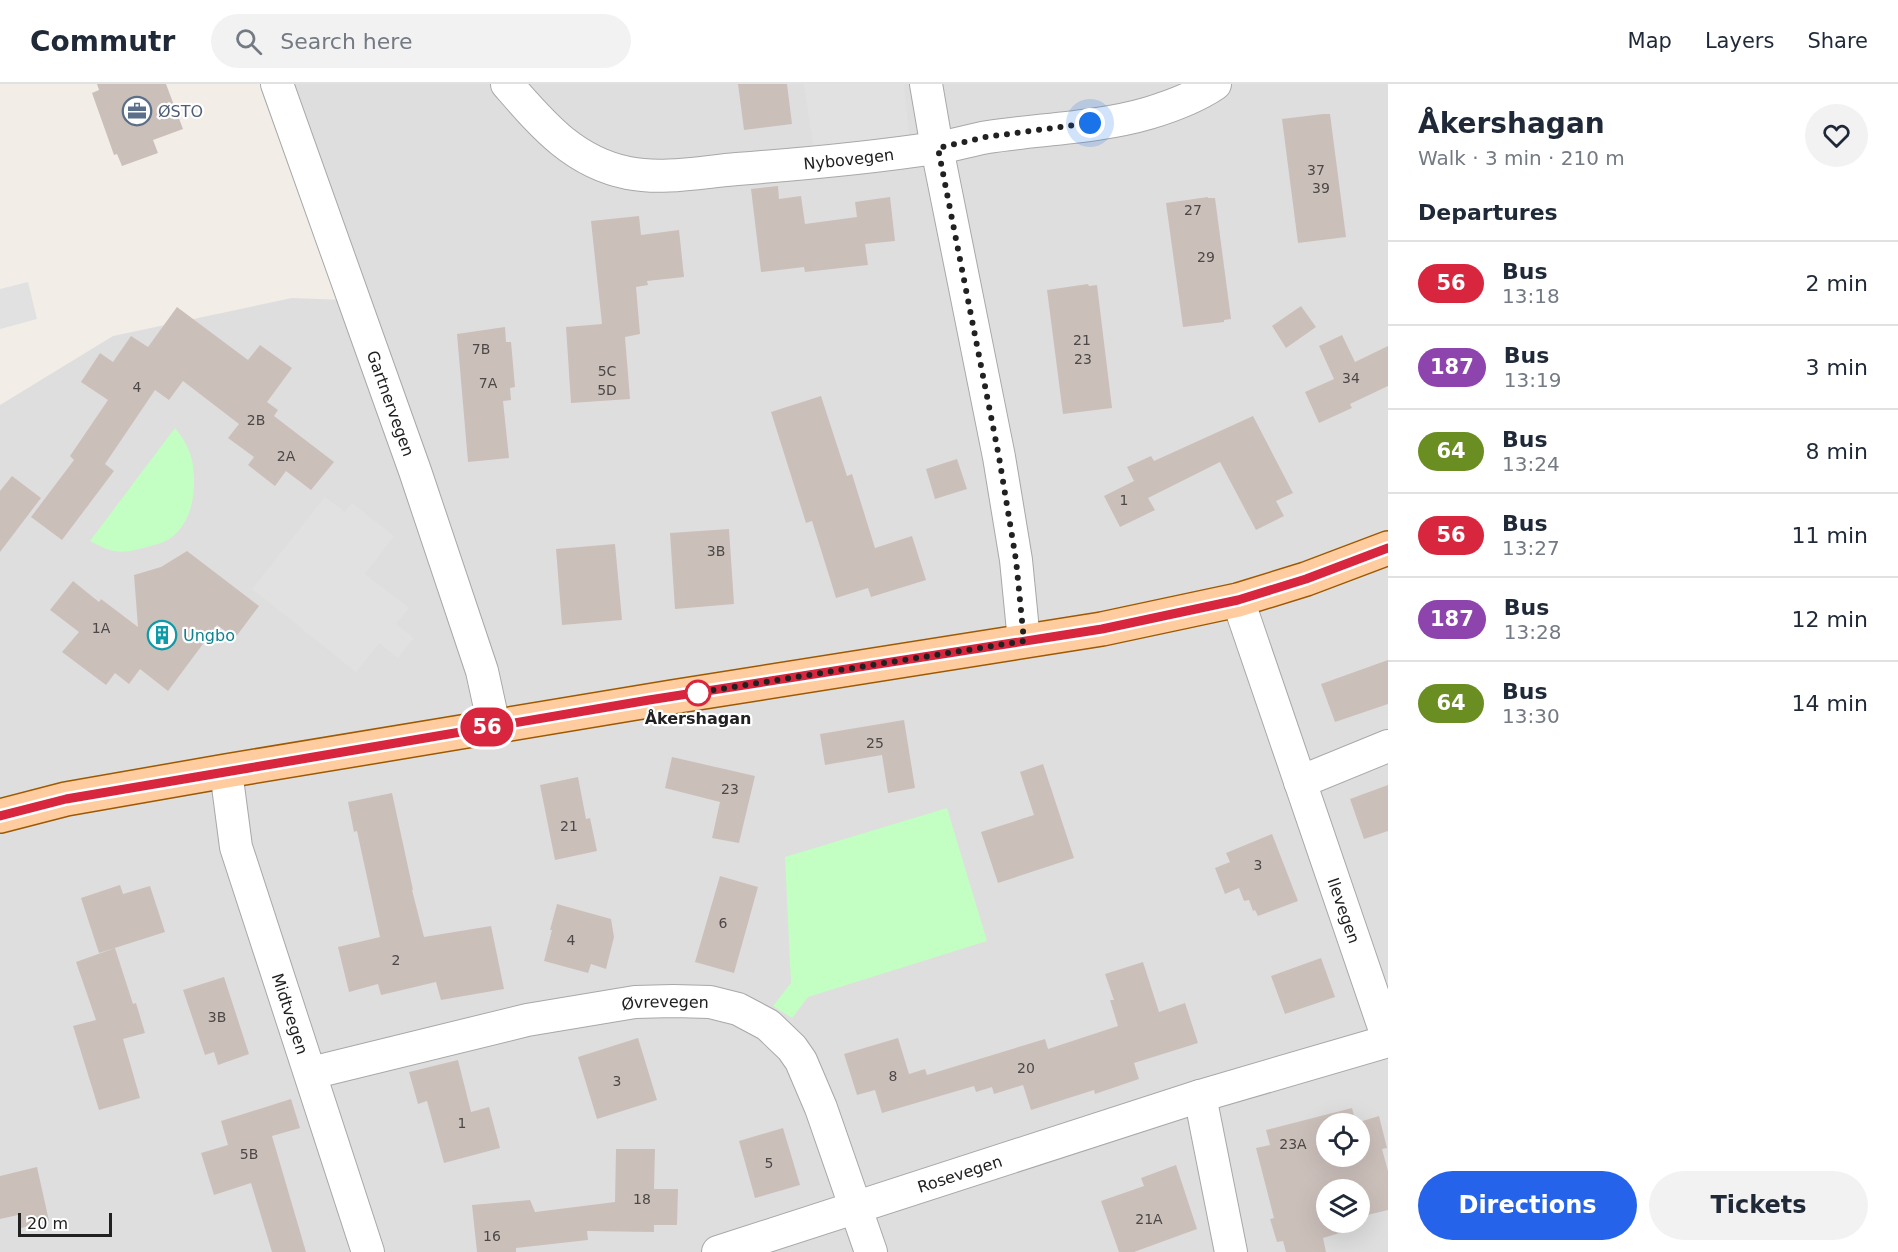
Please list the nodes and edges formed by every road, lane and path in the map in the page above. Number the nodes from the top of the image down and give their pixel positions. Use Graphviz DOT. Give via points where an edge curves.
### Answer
graph roads {
  1 [pos="277,84"];
  2 [pos="507,84"];
  3 [pos="926,84"];
  4 [pos="1215,84"];
  5 [pos="938,148"];
  6 [pos="1388,548"];
  7 [pos="1238,600"];
  8 [pos="1024,641"];
  9 [pos="494,726"];
  10 [pos="1388,746"];
  11 [pos="226,771"];
  12 [pos="1300,782"];
  13 [pos="0,816"];
  14 [pos="1388,1040"];
  15 [pos="311,1074"];
  16 [pos="1200,1096"];
  17 [pos="856,1208"];
  18 [pos="368,1252"];
  19 [pos="718,1252"];
  20 [pos="871,1252"];
  21 [pos="1231,1252"];
  1 -- 9 [label="street, Gartnervegen" via="415,471 482,671"];
  2 -- 5 [label="street, Nybovegen" via="567,147 628,173 660,176 829,162"];
  3 -- 5 [label="street"];
  4 -- 5 [label="street, Nybovegen" via="1149,113"];
  5 -- 8 [label="street" via="999,457"];
  6 -- 7 [label="main road"];
  7 -- 8 [label="main road"];
  7 -- 12 [label="street, Ilevegen"];
  8 -- 9 [label="main road"];
  9 -- 11 [label="main road"];
  10 -- 12 [label="street"];
  11 -- 13 [label="main road" via="66,799"];
  11 -- 15 [label="street, Midtvegen" via="236,847"];
  12 -- 14 [label="street, Ilevegen"];
  14 -- 16 [label="street, Rosevegen"];
  15 -- 17 [label="street, Øvrevegen" via="527,1020 593,1008 673,1001 724,1005 768,1025 801,1061"];
  15 -- 18 [label="street, Midtvegen"];
  16 -- 17 [label="street, Rosevegen"];
  16 -- 21 [label="street"];
  17 -- 19 [label="street, Rosevegen"];
  17 -- 20 [label="street, Øvrevegen"];
}
